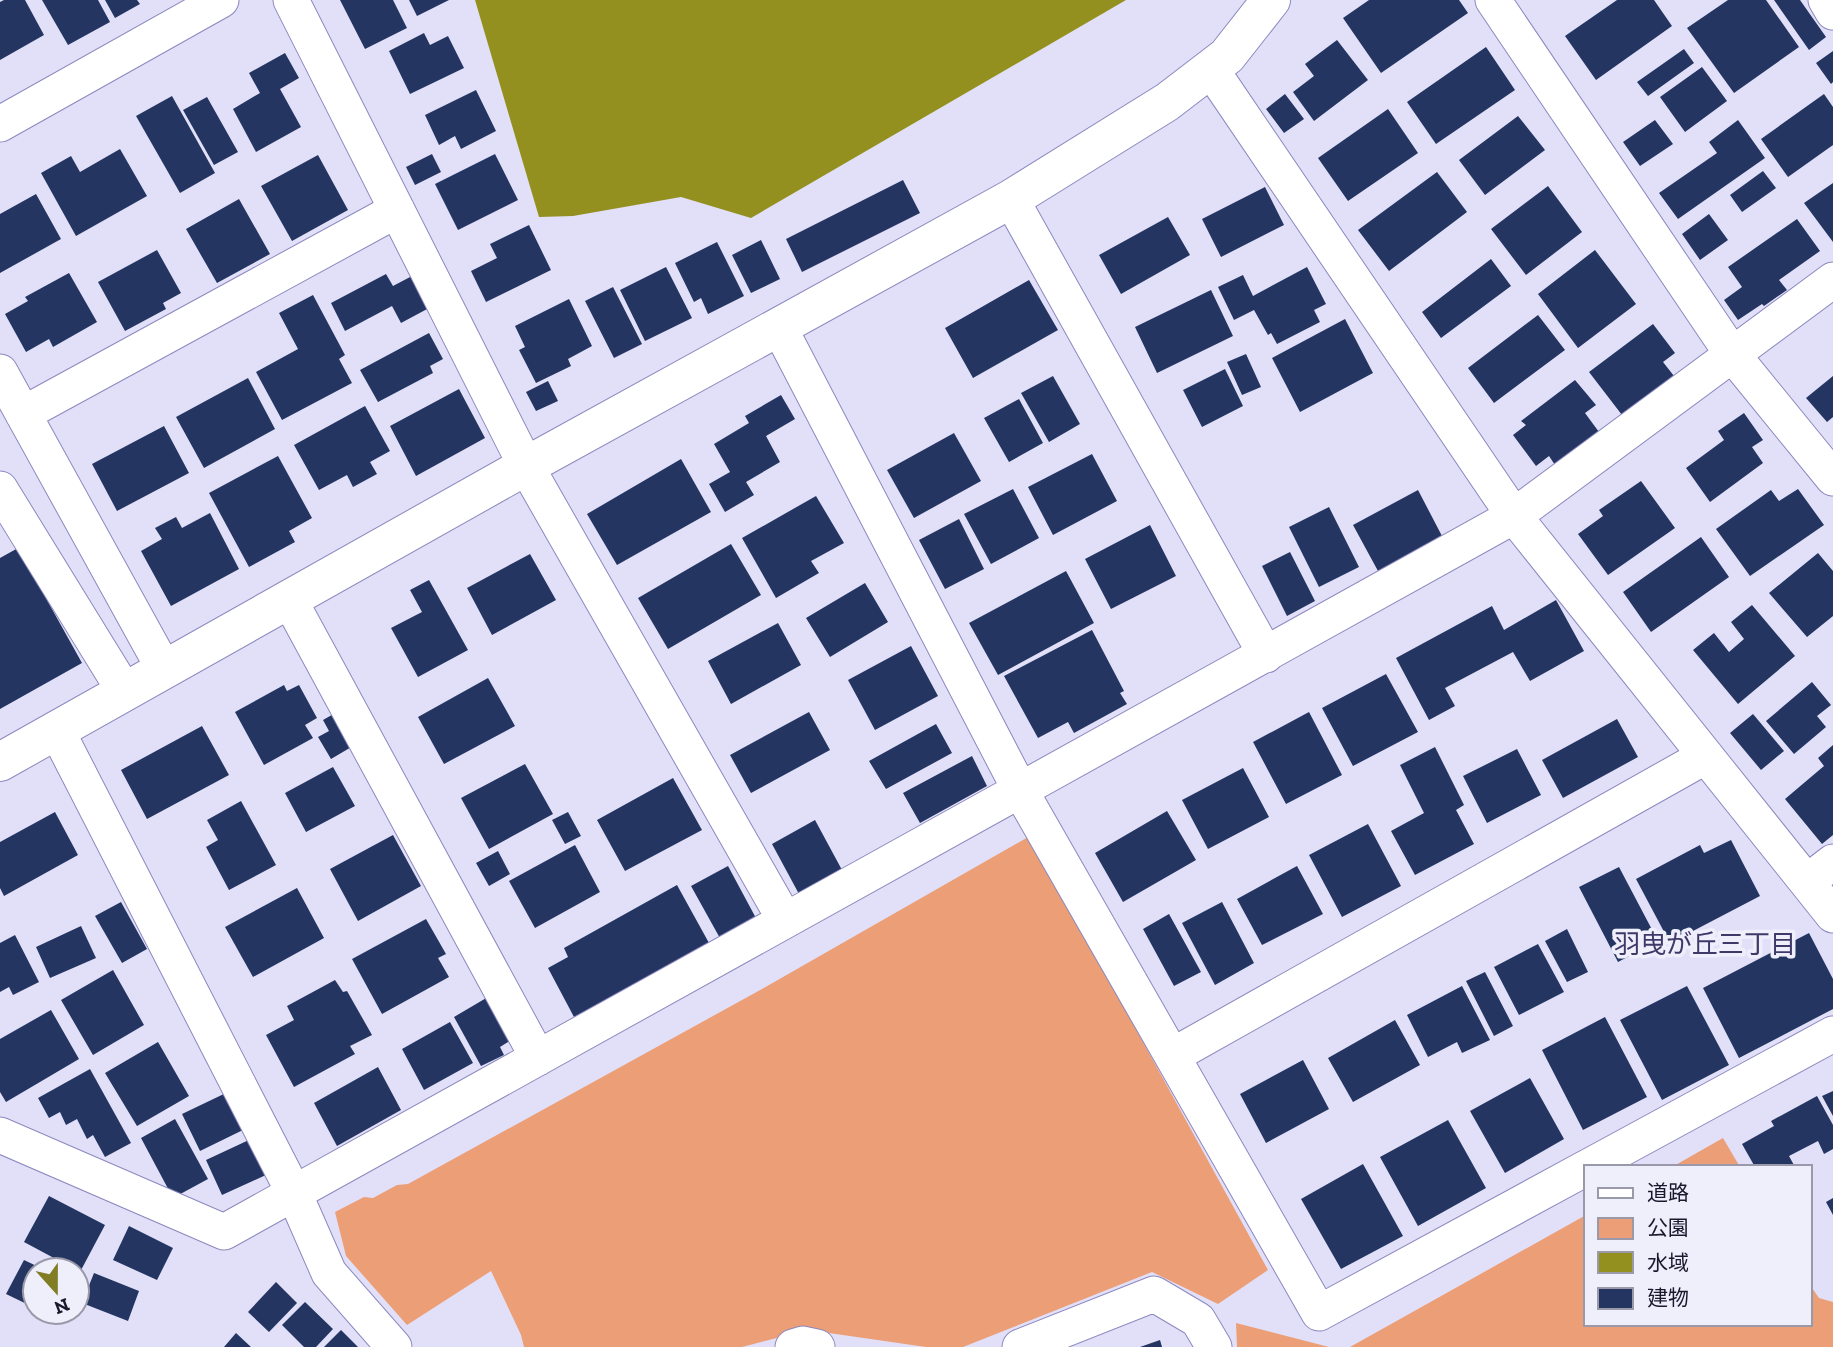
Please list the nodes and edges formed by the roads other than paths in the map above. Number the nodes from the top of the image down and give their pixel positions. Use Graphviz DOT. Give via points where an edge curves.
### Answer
graph roads {
  1 [pos="221,0"];
  2 [pos="291,0"];
  3 [pos="1271,0"];
  4 [pos="1493,0"];
  5 [pos="1826,0"];
  6 [pos="1833,12"];
  7 [pos="1210,68"];
  8 [pos="0,124"];
  9 [pos="1012,199"];
  10 [pos="397,210"];
  11 [pos="1833,280"];
  12 [pos="779,327"];
  13 [pos="1732,355"];
  14 [pos="0,372"];
  15 [pos="23,414"];
  16 [pos="526,466"];
  17 [pos="1833,478"];
  18 [pos="0,489"];
  19 [pos="1514,516"];
  20 [pos="289,599"];
  21 [pos="1266,655"];
  22 [pos="164,670"];
  23 [pos="125,692"];
  24 [pos="57,729"];
  25 [pos="1706,756"];
  26 [pos="0,762"];
  27 [pos="1020,790"];
  28 [pos="1820,872"];
  29 [pos="1833,915"];
  30 [pos="785,920"];
  31 [pos="1833,1034"];
  32 [pos="1172,1056"];
  33 [pos="538,1058"];
  34 [pos="0,1135"];
  35 [pos="1591,1165"];
  36 [pos="1584,1169"];
  37 [pos="294,1193"];
  38 [pos="394,1347"];
  39 [pos="793,1347"];
  40 [pos="817,1347"];
  41 [pos="1020,1347"];
  42 [pos="1214,1347"];
  1 -- 8 [label="street"];
  2 -- 10 [label="street"];
  3 -- 7 [label="street" via="1227,55"];
  4 -- 13 [label="street"];
  5 -- 6 [label="street"];
  7 -- 9 [label="street" via="1167,102"];
  7 -- 19 [label="street"];
  9 -- 12 [label="street"];
  9 -- 21 [label="street"];
  10 -- 15 [label="street"];
  10 -- 16 [label="street"];
  11 -- 13 [label="street"];
  12 -- 16 [label="street"];
  12 -- 27 [label="street"];
  13 -- 17 [label="street"];
  13 -- 19 [label="street"];
  14 -- 15 [label="street"];
  15 -- 22 [label="street"];
  16 -- 20 [label="street"];
  16 -- 30 [label="street"];
  18 -- 23 [label="street"];
  19 -- 21 [label="street"];
  19 -- 25 [label="street"];
  20 -- 22 [label="street"];
  20 -- 33 [label="street"];
  21 -- 27 [label="street"];
  22 -- 23 [label="street"];
  23 -- 24 [label="street"];
  24 -- 26 [label="street"];
  24 -- 37 [label="street"];
  25 -- 28 [label="street"];
  25 -- 32 [label="street"];
  27 -- 30 [label="street"];
  27 -- 32 [label="street"];
  28 -- 29 [label="street"];
  30 -- 33 [label="street"];
  31 -- 35 [label="street"];
  32 -- 36 [label="street" via="1319,1313"];
  33 -- 37 [label="street"];
  34 -- 37 [label="street" via="224,1232"];
  37 -- 38 [label="street" via="328,1273"];
  39 -- 40 [label="street"];
  41 -- 42 [label="street" via="1154,1294 1198,1320"];
}
